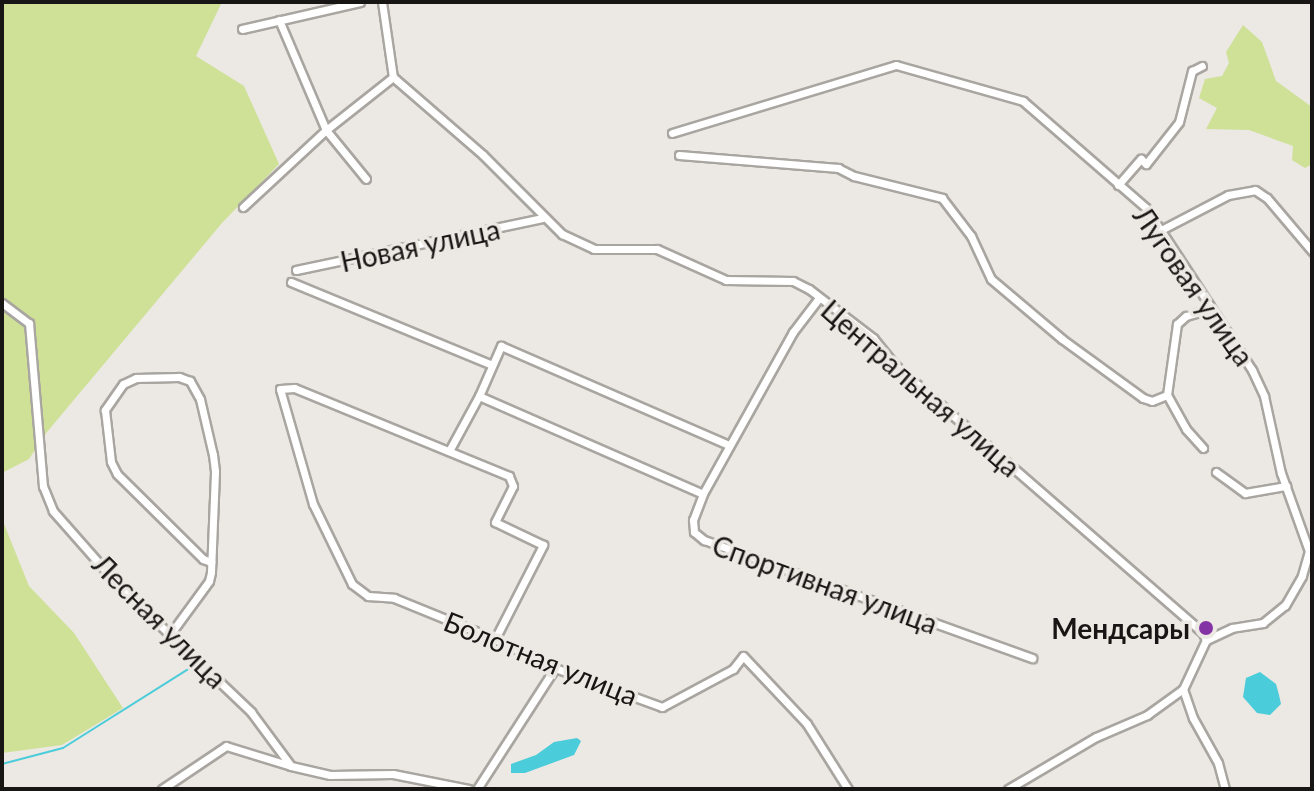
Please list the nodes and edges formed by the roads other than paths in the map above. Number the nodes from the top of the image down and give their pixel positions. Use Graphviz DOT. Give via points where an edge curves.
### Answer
graph roads {
  1 [pos="360,2"];
  2 [pos="382,2"];
  3 [pos="279,20"];
  4 [pos="242,29"];
  5 [pos="1202,66"];
  6 [pos="393,77"];
  7 [pos="326,130"];
  8 [pos="672,133"];
  9 [pos="679,155"];
  10 [pos="366,179"];
  11 [pos="1118,185"];
  12 [pos="243,207"];
  13 [pos="543,218"];
  14 [pos="1161,230"];
  15 [pos="1312,251"];
  16 [pos="296,270"];
  17 [pos="291,282"];
  18 [pos="819,298"];
  19 [pos="2,303"];
  20 [pos="1210,309"];
  21 [pos="492,365"];
  22 [pos="1167,395"];
  23 [pos="479,396"];
  24 [pos="729,445"];
  25 [pos="1203,448"];
  26 [pos="449,451"];
  27 [pos="1216,472"];
  28 [pos="1286,486"];
  29 [pos="703,494"];
  30 [pos="1309,537"];
  31 [pos="1311,556"];
  32 [pos="211,562"];
  33 [pos="171,633"];
  34 [pos="1204,636"];
  35 [pos="495,639"];
  36 [pos="1032,658"];
  37 [pos="555,668"];
  38 [pos="1183,689"];
  39 [pos="291,766"];
  40 [pos="162,789"];
  41 [pos="469,789"];
  42 [pos="477,789"];
  43 [pos="848,789"];
  44 [pos="1008,789"];
  45 [pos="1225,789"];
  1 -- 3 [label="street"];
  2 -- 6 [label="street"];
  3 -- 4 [label="street"];
  3 -- 7 [label="street"];
  5 -- 11 [label="street" via="1192,71 1179,122 1146,164 1141,159"];
  6 -- 7 [label="street"];
  6 -- 13 [label="street" via="483,155"];
  7 -- 10 [label="street"];
  7 -- 12 [label="street"];
  8 -- 11 [label="street, Луговая улица" via="896,65 1023,101"];
  9 -- 22 [label="street" via="838,168 942,198 971,236 991,279 1143,398 1152,401"];
  11 -- 14 [label="street, Луговая улица" via="1146,208"];
  13 -- 16 [label="street, Новая улица"];
  13 -- 18 [label="street, Центральная улица" via="594,249 657,249 726,280 793,281"];
  14 -- 15 [label="street" via="1228,195 1255,190"];
  14 -- 20 [label="street, Луговая улица"];
  17 -- 21 [label="street"];
  18 -- 24 [label="street, Спортивная улица" via="793,332"];
  18 -- 34 [label="street, Центральная улица" via="873,338 896,366"];
  19 -- 33 [label="street, Лесная улица" via="29,323 43,486 53,511 121,588"];
  20 -- 22 [label="street" via="1177,324"];
  20 -- 28 [label="street, Луговая улица" via="1264,396"];
  21 -- 23 [label="street"];
  21 -- 24 [label="street" via="501,346"];
  22 -- 25 [label="street"];
  23 -- 26 [label="street"];
  23 -- 29 [label="street"];
  24 -- 29 [label="street, Спортивная улица"];
  26 -- 35 [label="street" via="509,476 513,486 495,522 543,545"];
  26 -- 35 [label="street, Болотная улица" via="294,388 280,389 313,504 352,584 368,596 394,598"];
  27 -- 28 [label="street" via="1245,493"];
  28 -- 30 [label="street, Луговая улица"];
  29 -- 36 [label="street, Спортивная улица" via="693,527 704,540"];
  30 -- 31 [label="street, Луговая улица"];
  31 -- 34 [label="street" via="1277,615"];
  32 -- 32 [label="street" via="213,455 196,389 179,377 136,378 123,384 105,410 111,462 117,474"];
  32 -- 33 [label="street" via="205,589"];
  33 -- 39 [label="street, Лесная улица" via="251,712"];
  34 -- 38 [label="street"];
  35 -- 37 [label="street, Болотная улица"];
  37 -- 42 [label="street"];
  37 -- 43 [label="street, Болотная улица" via="662,707 733,669 743,656 807,724"];
  38 -- 44 [label="street" via="1147,715 1096,737"];
  38 -- 45 [label="street"];
  39 -- 40 [label="street" via="226,746"];
  39 -- 41 [label="street" via="330,775 393,774"];
}
